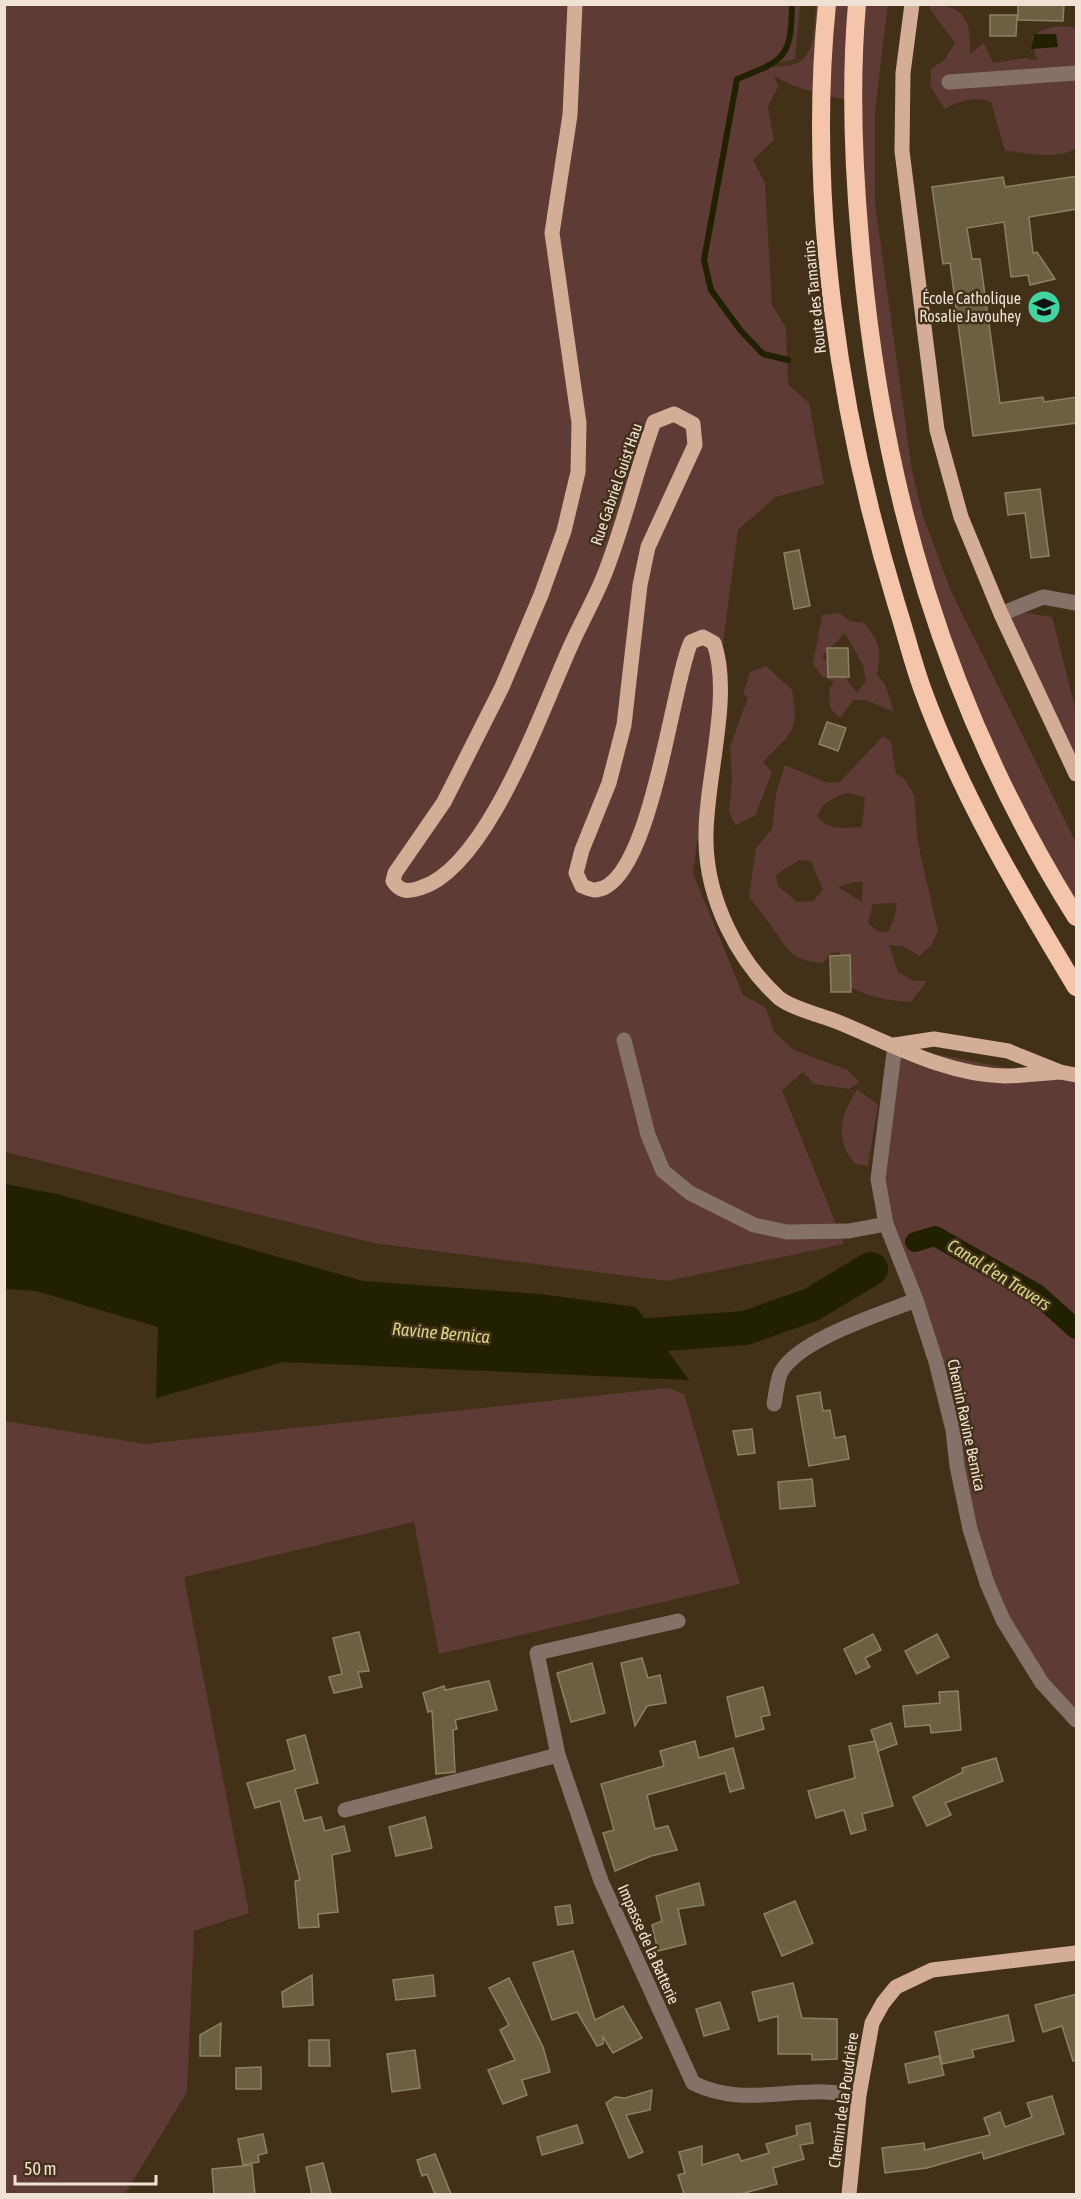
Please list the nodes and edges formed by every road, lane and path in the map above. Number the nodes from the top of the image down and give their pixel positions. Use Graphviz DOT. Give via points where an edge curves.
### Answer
graph roads {
  1 [pos="575,4"];
  2 [pos="827,4"];
  3 [pos="858,4"];
  4 [pos="912,4"];
  5 [pos="1077,73"];
  6 [pos="949,82"];
  7 [pos="1077,603"];
  8 [pos="1005,612"];
  9 [pos="1077,774"];
  10 [pos="1077,917"];
  11 [pos="1077,987"];
  12 [pos="624,1040"];
  13 [pos="895,1045"];
  14 [pos="1060,1072"];
  15 [pos="1077,1075"];
  16 [pos="886,1224"];
  17 [pos="916,1300"];
  18 [pos="774,1404"];
  19 [pos="678,1621"];
  20 [pos="1077,1720"];
  21 [pos="558,1755"];
  22 [pos="345,1810"];
  23 [pos="1077,1953"];
  24 [pos="859,2095"];
  25 [pos="849,2194"];
  1 -- 13 [label="main road, Rue Gabriel Guist'Hau" via="570,115 552,233 579,423 578,472 564,531 502,687 444,802 393,881 408,892 428,886 453,870 474,846 530,743 603,578 654,422 674,414 693,424 695,445 648,547 624,725 609,783 576,873 582,886 594,890 607,885 623,867 644,825 657,783 684,657 691,642 703,637 714,643 719,657 719,703 706,843 726,925 743,957 781,1000"];
  2 -- 11 [label="highway, Route des Tamarins" via="821,118 833,314 868,502 922,687 951,758 992,842"];
  3 -- 10 [label="highway" via="851,100 863,279 887,446 918,573 972,720 1011,802"];
  4 -- 8 [label="main road" via="903,73 902,151 937,430 961,517"];
  5 -- 6 [label="street"];
  7 -- 8 [label="street" via="1043,597"];
  8 -- 9 [label="main road"];
  12 -- 16 [label="street" via="648,1135 663,1171 690,1193 754,1224 787,1232 849,1231"];
  13 -- 14 [label="main road" via="955,1068 1005,1076"];
  13 -- 14 [label="main road" via="934,1039 1008,1051"];
  13 -- 16 [label="street, Chemin Ravine Bernica" via="878,1179"];
  14 -- 15 [label="main road"];
  16 -- 17 [label="street, Chemin Ravine Bernica"];
  17 -- 18 [label="street" via="795,1354 780,1373"];
  17 -- 20 [label="street, Chemin Ravine Bernica" via="939,1373 970,1529 987,1583 1003,1620 1042,1683"];
  19 -- 21 [label="street, Impasse de la Batterie" via="537,1653"];
  21 -- 22 [label="street"];
  21 -- 24 [label="street, Impasse de la Batterie" via="600,1881 693,2083 713,2093 735,2096 815,2092"];
  23 -- 24 [label="main road, Chemin de la Poudrière" via="932,1970 905,1981 883,2003 872,2023"];
  24 -- 25 [label="main road, Chemin de la Poudrière"];
}
